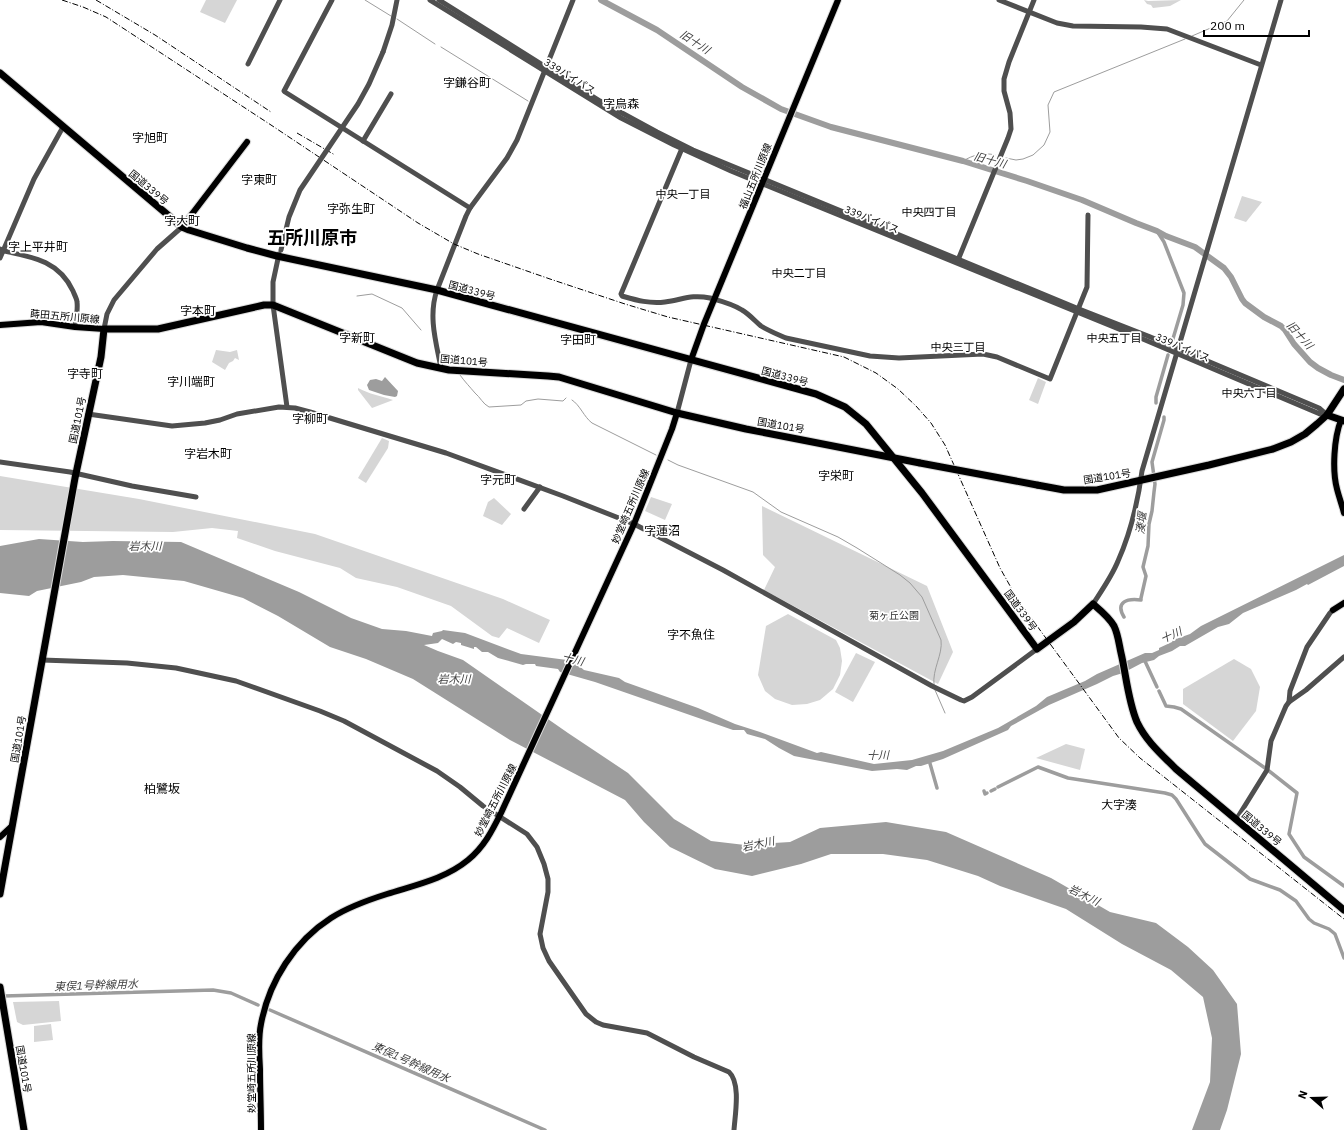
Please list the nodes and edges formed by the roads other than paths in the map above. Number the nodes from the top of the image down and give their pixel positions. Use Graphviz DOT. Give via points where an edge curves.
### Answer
graph roads {
  1 [pos="280,0"];
  2 [pos="332,0"];
  3 [pos="397,0"];
  4 [pos="430,0"];
  5 [pos="439,0"];
  6 [pos="573,0"];
  7 [pos="838,0"];
  8 [pos="999,0"];
  9 [pos="1034,0"];
  10 [pos="1281,0"];
  11 [pos="1030,12"];
  12 [pos="248,64"];
  13 [pos="1261,65"];
  14 [pos="545,69"];
  15 [pos="0,73"];
  16 [pos="391,94"];
  17 [pos="63,127"];
  18 [pos="363,141"];
  19 [pos="247,142"];
  20 [pos="683,147"];
  21 [pos="763,181"];
  22 [pos="470,208"];
  23 [pos="1088,215"];
  24 [pos="182,227"];
  25 [pos="2,250"];
  26 [pos="279,253"];
  27 [pos="0,258"];
  28 [pos="957,261"];
  29 [pos="437,290"];
  30 [pos="714,299"];
  31 [pos="273,305"];
  32 [pos="1078,311"];
  33 [pos="0,325"];
  34 [pos="75,327"];
  35 [pos="104,329"];
  36 [pos="1177,351"];
  37 [pos="691,360"];
  38 [pos="441,368"];
  39 [pos="1344,389"];
  40 [pos="287,407"];
  41 [pos="677,412"];
  42 [pos="88,414"];
  43 [pos="1327,414"];
  44 [pos="1342,421"];
  45 [pos="894,457"];
  46 [pos="0,462"];
  47 [pos="75,476"];
  48 [pos="1141,480"];
  49 [pos="540,488"];
  50 [pos="196,497"];
  51 [pos="524,509"];
  52 [pos="1344,513"];
  53 [pos="634,524"];
  54 [pos="1344,603"];
  55 [pos="1093,604"];
  56 [pos="1344,607"];
  57 [pos="1333,610"];
  58 [pos="1038,649"];
  59 [pos="1344,657"];
  60 [pos="43,658"];
  61 [pos="1289,702"];
  62 [pos="500,816"];
  63 [pos="1236,820"];
  64 [pos="12,826"];
  65 [pos="0,837"];
  66 [pos="0,894"];
  67 [pos="1344,910"];
  68 [pos="0,987"];
  69 [pos="24,1130"];
  70 [pos="261,1130"];
  71 [pos="734,1130"];
  1 -- 12 [label="street"];
  2 -- 18 [label="street" via="284,90"];
  3 -- 26 [label="street, bridge" via="392,25 369,84 300,190"];
  4 -- 14 [label="street, 339バイパス"];
  5 -- 14 [label="street"];
  6 -- 14 [label="street"];
  7 -- 21 [label="main road, 福山五所川原線"];
  8 -- 11 [label="street"];
  9 -- 11 [label="street"];
  10 -- 13 [label="street"];
  11 -- 13 [label="street" via="1057,23 1073,26 1167,29"];
  11 -- 28 [label="street" via="1004,79 1011,129"];
  13 -- 36 [label="street"];
  14 -- 20 [label="street, 339バイパス" via="621,118"];
  14 -- 22 [label="street" via="514,146"];
  15 -- 17 [label="highway, 国道339号"];
  16 -- 18 [label="street"];
  17 -- 24 [label="highway, 国道339号"];
  17 -- 25 [label="street" via="40,166"];
  18 -- 22 [label="street"];
  19 -- 24 [label="main road"];
  20 -- 21 [label="street, 339バイパス"];
  20 -- 30 [label="street" via="621,294 649,303 696,297"];
  21 -- 28 [label="street, 339バイパス"];
  21 -- 30 [label="main road, 福山五所川原線"];
  22 -- 29 [label="street"];
  23 -- 32 [label="street" via="1087,287"];
  24 -- 26 [label="highway, 国道339号" via="220,240"];
  24 -- 35 [label="street" via="156,249 114,300 107,314"];
  25 -- 27 [label="street"];
  25 -- 34 [label="street" via="34,257 64,277 77,301"];
  26 -- 29 [label="highway, 国道339号"];
  26 -- 31 [label="street" via="273,282"];
  28 -- 32 [label="street, 339バイパス"];
  29 -- 37 [label="highway, 国道339号"];
  29 -- 38 [label="street" via="432,322"];
  30 -- 32 [label="street" via="742,310 773,333 786,338 870,356 899,358 983,354 997,357 1050,380"];
  30 -- 37 [label="main road, 福山五所川原線"];
  31 -- 35 [label="highway, 国道101号" via="158,329"];
  31 -- 38 [label="highway, 国道101号" via="417,363"];
  31 -- 40 [label="street"];
  32 -- 36 [label="street, 339バイパス"];
  33 -- 34 [label="main road, 蒔田五所川原線" via="42,322"];
  34 -- 35 [label="main road, 蒔田五所川原線"];
  35 -- 42 [label="highway, 国道101号" via="101,357"];
  36 -- 43 [label="street, 339バイパス" via="1320,414"];
  36 -- 48 [label="street"];
  37 -- 41 [label="street"];
  37 -- 45 [label="highway, 国道339号" via="816,394 837,403 859,418"];
  38 -- 41 [label="highway, 国道101号" via="560,378"];
  39 -- 43 [label="highway, 国道101号"];
  40 -- 42 [label="street" via="237,414 205,423 172,426"];
  40 -- 49 [label="street" via="446,453"];
  41 -- 45 [label="highway, 国道101号" via="746,429"];
  41 -- 53 [label="main road, 妙堂崎五所川原線"];
  42 -- 47 [label="highway, 国道101号"];
  43 -- 44 [label="highway"];
  43 -- 48 [label="highway, 国道101号" via="1305,434 1273,449"];
  44 -- 52 [label="main road" via="1336,435 1334,470"];
  45 -- 48 [label="highway, 国道101号, bridge" via="1064,490 1105,488"];
  45 -- 58 [label="highway, 国道339号"];
  46 -- 47 [label="street"];
  47 -- 50 [label="street"];
  47 -- 60 [label="highway, 国道101号"];
  48 -- 55 [label="street" via="1125,545 1109,579"];
  49 -- 51 [label="street"];
  49 -- 53 [label="street"];
  53 -- 58 [label="street" via="964,701"];
  53 -- 62 [label="main road, 妙堂崎五所川原線"];
  54 -- 57 [label="main road"];
  55 -- 58 [label="highway"];
  55 -- 63 [label="highway, 国道339号" via="1114,626 1131,701 1140,727 1154,748"];
  56 -- 57 [label="main road"];
  57 -- 61 [label="street" via="1307,647 1290,691"];
  59 -- 61 [label="street"];
  60 -- 62 [label="street" via="176,668 236,681 344,721 437,771"];
  60 -- 64 [label="highway, 国道101号"];
  61 -- 63 [label="street" via="1271,741 1267,770"];
  62 -- 70 [label="main road, 妙堂崎五所川原線" via="478,851 457,868 441,876 356,905 332,917 314,930 287,961 275,982 261,1024"];
  62 -- 71 [label="street" via="527,834 541,856 548,879 540,934 542,944 549,961 586,1014 603,1025 647,1032 733,1075 736,1085"];
  63 -- 67 [label="highway, 国道339号"];
  64 -- 65 [label="main road"];
  64 -- 66 [label="highway, 国道101号"];
  68 -- 69 [label="highway, 国道101号"];
}
